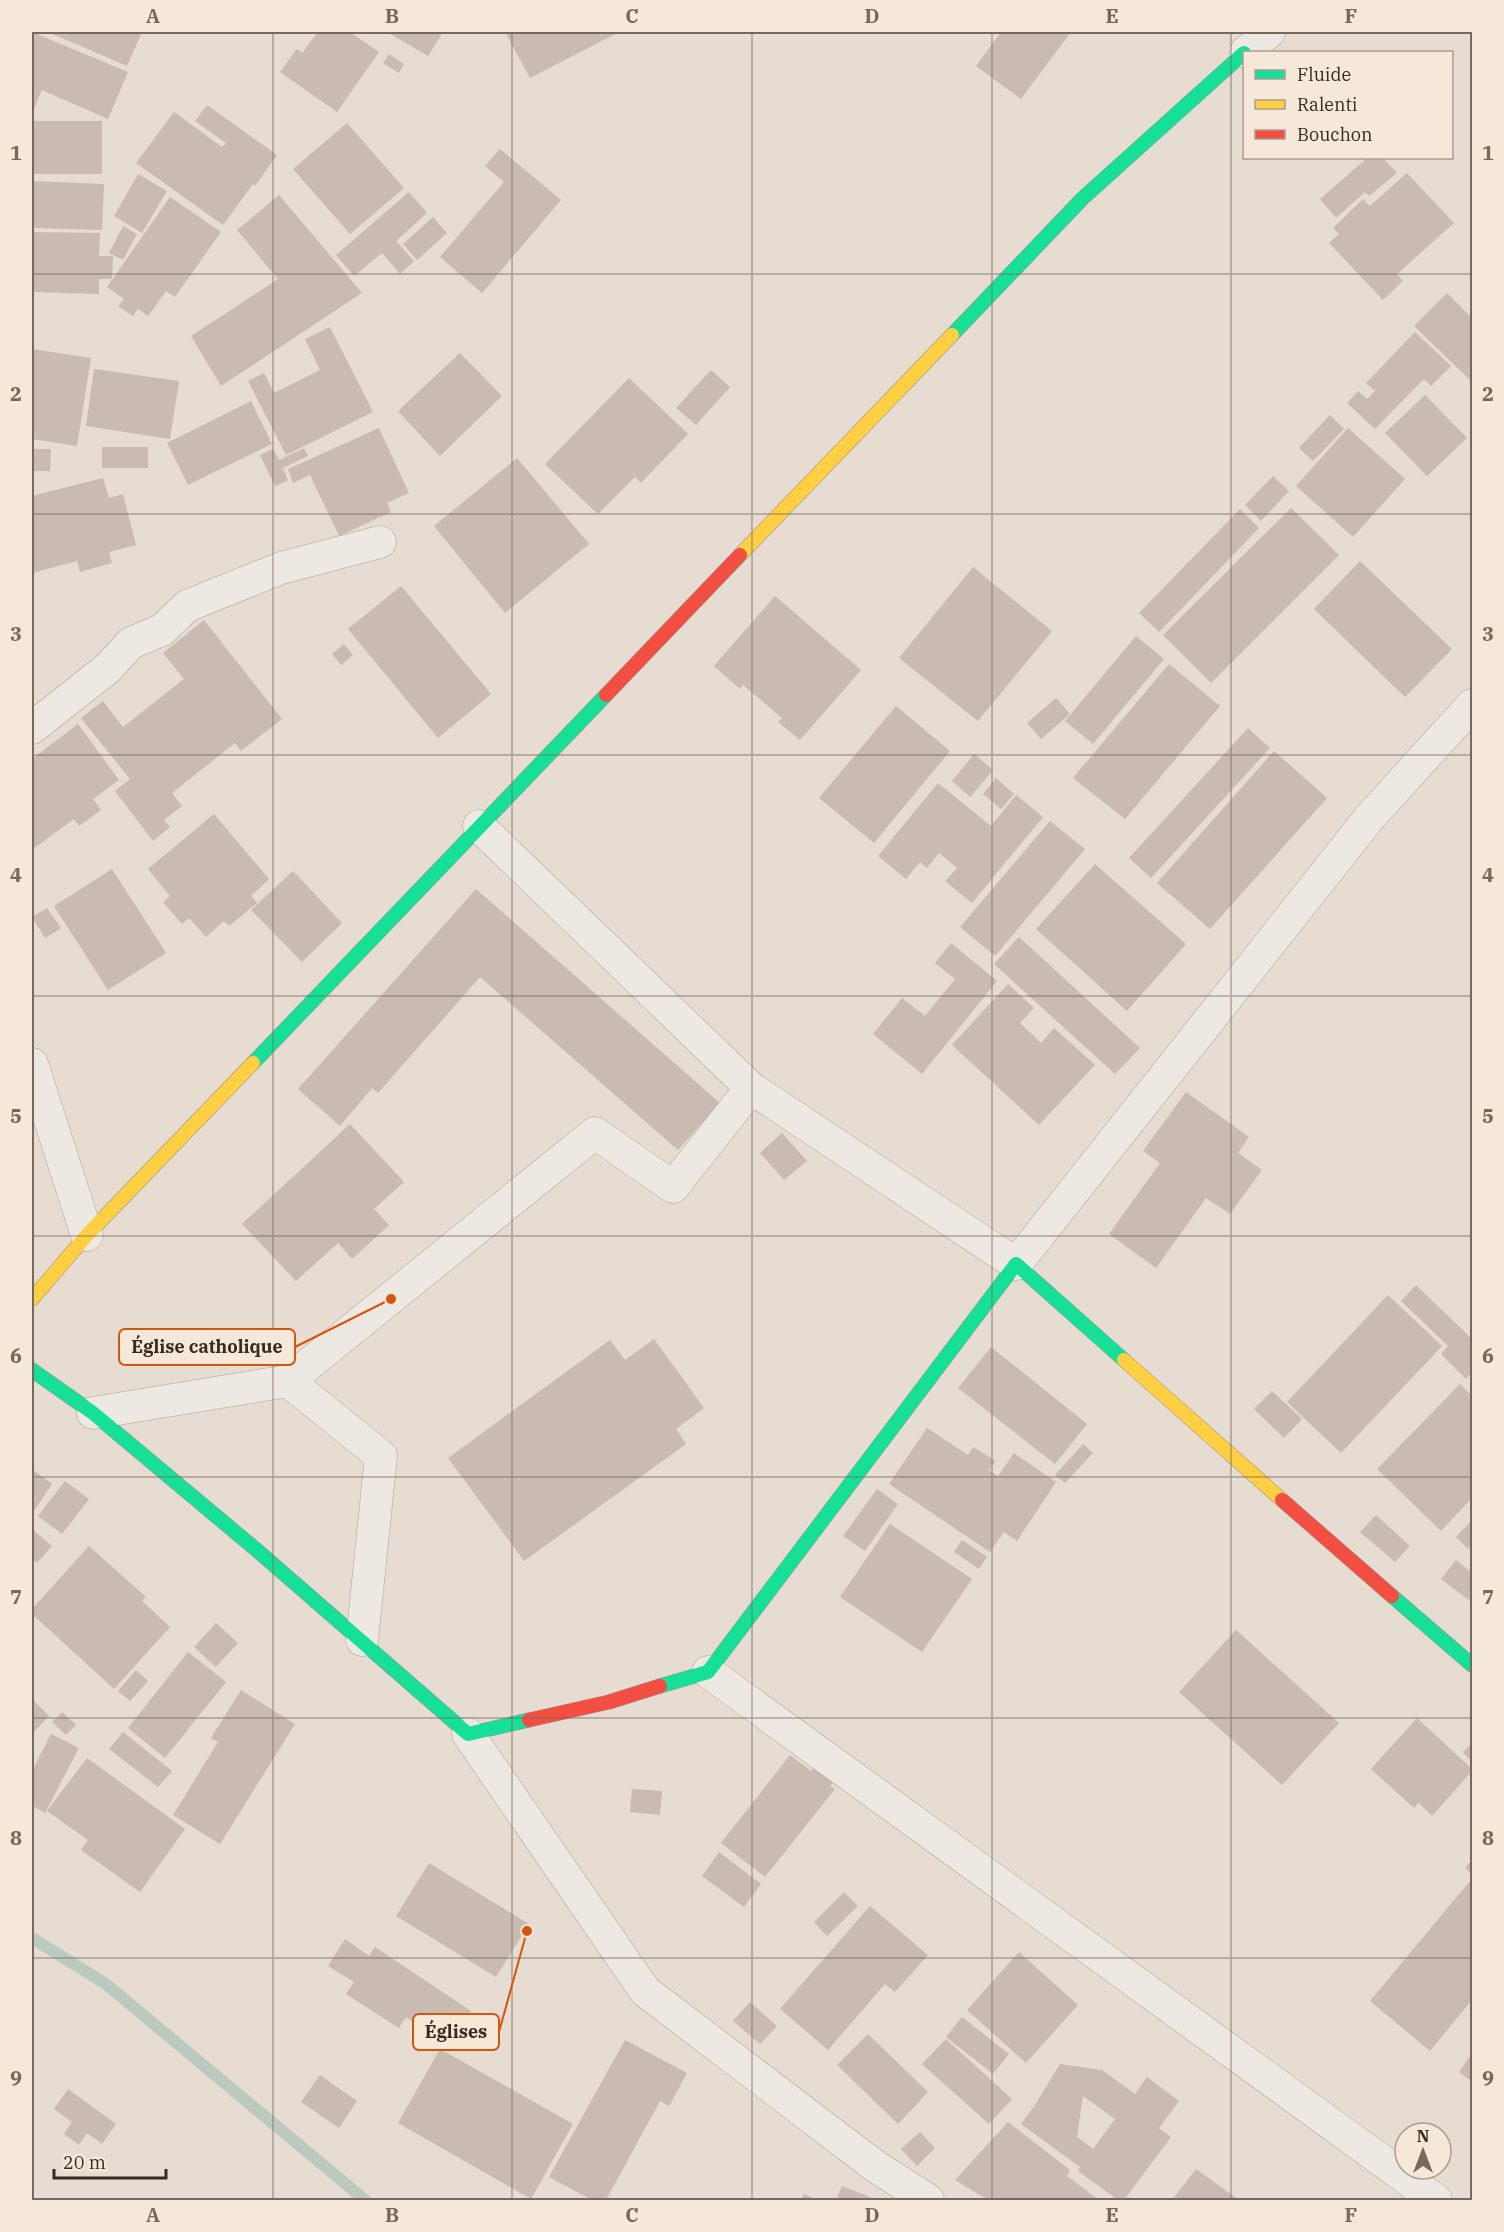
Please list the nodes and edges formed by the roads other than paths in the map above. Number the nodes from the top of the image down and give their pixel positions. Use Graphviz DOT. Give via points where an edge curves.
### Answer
graph roads {
  1 [pos="1269,32"];
  2 [pos="1247,51"];
  3 [pos="1243,55"];
  4 [pos="380,542"];
  5 [pos="1473,705"];
  6 [pos="32,728"];
  7 [pos="479,826"];
  8 [pos="32,1064"];
  9 [pos="751,1088"];
  10 [pos="87,1235"];
  11 [pos="1016,1264"];
  12 [pos="32,1299"];
  13 [pos="32,1370"];
  14 [pos="288,1381"];
  15 [pos="93,1413"];
  16 [pos="362,1640"];
  17 [pos="1473,1665"];
  18 [pos="708,1672"];
  19 [pos="468,1734"];
  20 [pos="928,2200"];
  21 [pos="1436,2200"];
  1 -- 2 [label="street"];
  3 -- 7 [label="street" via="1083,198"];
  4 -- 6 [label="street" via="281,568 187,606 162,630 131,643 108,668"];
  5 -- 11 [label="street" via="1370,817"];
  7 -- 9 [label="street"];
  7 -- 10 [label="street"];
  8 -- 10 [label="street"];
  9 -- 11 [label="street"];
  9 -- 14 [label="street" via="673,1187 595,1132"];
  10 -- 12 [label="street"];
  11 -- 17 [label="street"];
  11 -- 18 [label="street"];
  13 -- 15 [label="street"];
  14 -- 15 [label="street"];
  14 -- 16 [label="street" via="381,1456"];
  15 -- 16 [label="street"];
  16 -- 19 [label="street"];
  18 -- 19 [label="street" via="609,1702"];
  18 -- 21 [label="street"];
  19 -- 20 [label="street" via="645,1991 875,2166"];
}
